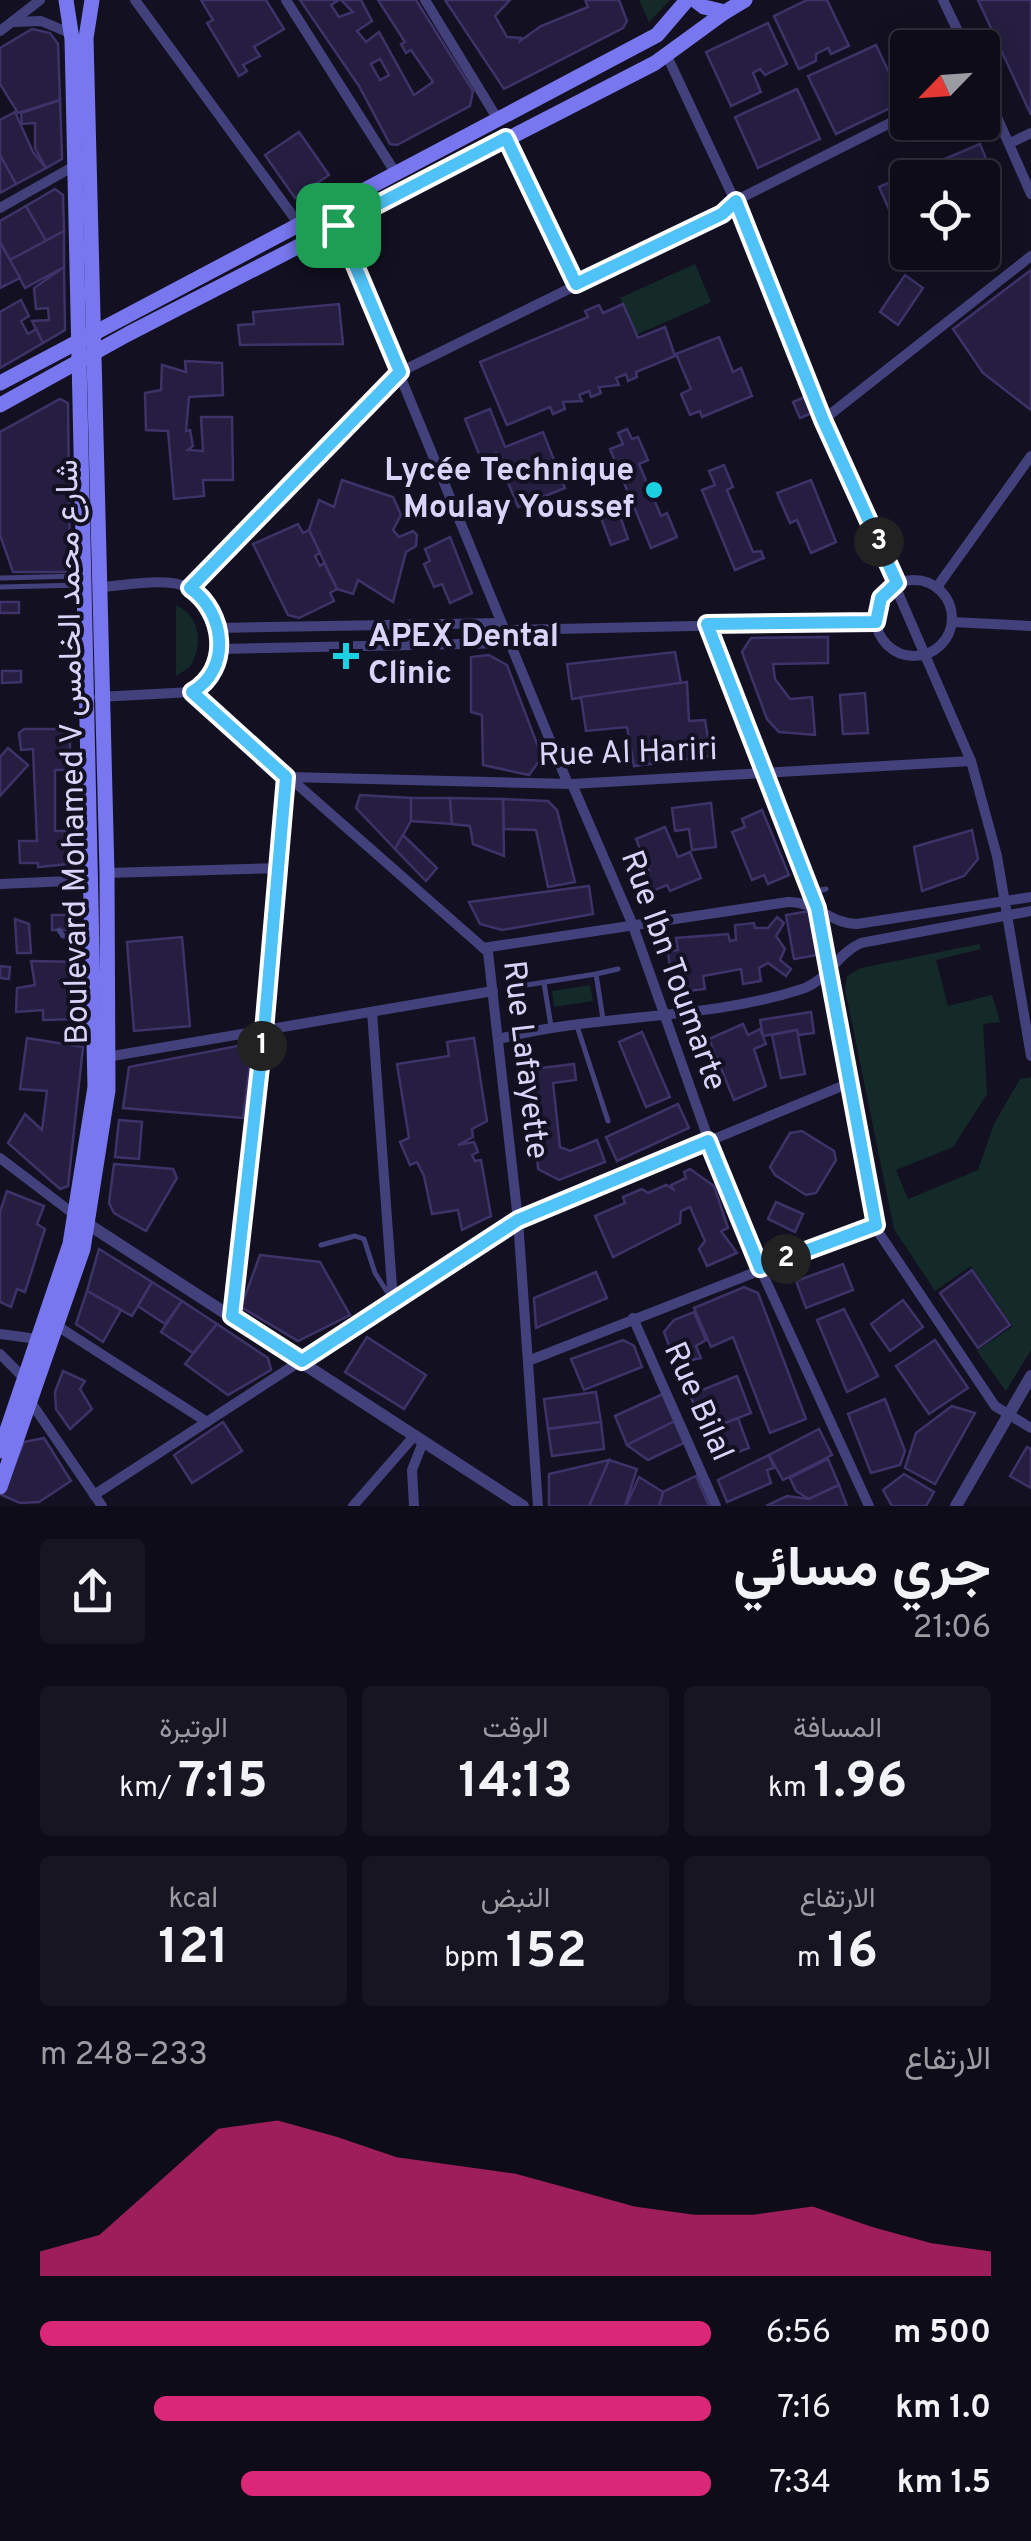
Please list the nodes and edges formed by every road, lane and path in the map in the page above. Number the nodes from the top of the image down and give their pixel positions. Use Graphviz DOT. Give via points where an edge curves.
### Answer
graph roads {
  1 [pos="40,0"];
  2 [pos="66,0"];
  3 [pos="92,0"];
  4 [pos="135,0"];
  5 [pos="286,0"];
  6 [pos="425,0"];
  7 [pos="691,0"];
  8 [pos="745,0"];
  9 [pos="943,0"];
  10 [pos="725,12"];
  11 [pos="15,22"];
  12 [pos="957,30"];
  13 [pos="0,31"];
  14 [pos="72,34"];
  15 [pos="667,56"];
  16 [pos="497,118"];
  17 [pos="1000,122"];
  18 [pos="890,123"];
  19 [pos="1031,133"];
  20 [pos="506,138"];
  21 [pos="1010,143"];
  22 [pos="76,165"];
  23 [pos="395,172"];
  24 [pos="1031,194"];
  25 [pos="736,201"];
  26 [pos="0,208"];
  27 [pos="298,223"];
  28 [pos="338,225"];
  29 [pos="1031,256"];
  30 [pos="576,284"];
  31 [pos="84,335"];
  32 [pos="86,357"];
  33 [pos="400,372"];
  34 [pos="0,384"];
  35 [pos="0,405"];
  36 [pos="823,420"];
  37 [pos="1031,456"];
  38 [pos="0,578"];
  39 [pos="90,582"];
  40 [pos="897,583"];
  41 [pos="0,587"];
  42 [pos="936,587"];
  43 [pos="190,588"];
  44 [pos="876,622"];
  45 [pos="952,622"];
  46 [pos="707,624"];
  47 [pos="504,626"];
  48 [pos="1031,626"];
  49 [pos="217,628"];
  50 [pos="511,644"];
  51 [pos="220,649"];
  52 [pos="928,654"];
  53 [pos="192,692"];
  54 [pos="95,698"];
  55 [pos="971,761"];
  56 [pos="768,774"];
  57 [pos="286,777"];
  58 [pos="570,784"];
  59 [pos="278,868"];
  60 [pos="100,877"];
  61 [pos="0,884"];
  62 [pos="826,888"];
  63 [pos="812,892"];
  64 [pos="1031,897"];
  65 [pos="1004,902"];
  66 [pos="817,908"];
  67 [pos="1031,911"];
  68 [pos="1006,915"];
  69 [pos="632,923"];
  70 [pos="59,930"];
  71 [pos="94,936"];
  72 [pos="484,948"];
  73 [pos="618,969"];
  74 [pos="831,972"];
  75 [pos="596,974"];
  76 [pos="544,982"];
  77 [pos="514,988"];
  78 [pos="493,991"];
  79 [pos="372,1012"];
  80 [pos="663,1015"];
  81 [pos="604,1022"];
  82 [pos="577,1026"];
  83 [pos="552,1029"];
  84 [pos="264,1031"];
  85 [pos="499,1039"];
  86 [pos="1031,1056"];
  87 [pos="102,1058"];
  88 [pos="847,1084"];
  89 [pos="608,1121"];
  90 [pos="708,1141"];
  91 [pos="0,1158"];
  92 [pos="80,1219"];
  93 [pos="518,1220"];
  94 [pos="876,1225"];
  95 [pos="321,1245"];
  96 [pos="760,1268"];
  97 [pos="393,1301"];
  98 [pos="232,1316"];
  99 [pos="633,1318"];
  100 [pos="59,1327"];
  101 [pos="0,1334"];
  102 [pos="37,1339"];
  103 [pos="0,1354"];
  104 [pos="302,1361"];
  105 [pos="528,1361"];
  106 [pos="1031,1376"];
  107 [pos="26,1390"];
  108 [pos="1008,1414"];
  109 [pos="208,1422"];
  110 [pos="1031,1428"];
  111 [pos="419,1438"];
  112 [pos="0,1451"];
  113 [pos="0,1487"];
  114 [pos="94,1495"];
  115 [pos="102,1506"];
  116 [pos="353,1506"];
  117 [pos="414,1506"];
  118 [pos="522,1506"];
  119 [pos="538,1506"];
  120 [pos="716,1506"];
  121 [pos="869,1506"];
  122 [pos="956,1506"];
  1 -- 11 [label="street"];
  2 -- 14 [label="main road, Boulevard Mohamed V شارع محمد الخامس"];
  3 -- 31 [label="main road, Boulevard Mohamed V شارع محمد الخامس" via="86,38"];
  4 -- 27 [label="street"];
  5 -- 23 [label="street"];
  6 -- 16 [label="street"];
  7 -- 10 [label="main road"];
  7 -- 16 [label="main road" via="658,35"];
  8 -- 10 [label="main road"];
  9 -- 12 [label="street"];
  10 -- 15 [label="main road"];
  11 -- 13 [label="street"];
  11 -- 14 [label="street" via="41,22"];
  14 -- 22 [label="main road, Boulevard Mohamed V شارع محمد الخامس"];
  15 -- 20 [label="main road"];
  15 -- 25 [label="street"];
  16 -- 23 [label="main road"];
  17 -- 21 [label="street"];
  18 -- 25 [label="street"];
  19 -- 21 [label="street"];
  20 -- 28 [label="main road"];
  20 -- 30 [label="street"];
  21 -- 24 [label="street"];
  22 -- 26 [label="street"];
  22 -- 31 [label="main road, Boulevard Mohamed V شارع محمد الخامس"];
  23 -- 27 [label="main road"];
  25 -- 30 [label="street" via="722,214"];
  25 -- 36 [label="street"];
  27 -- 31 [label="main road"];
  28 -- 32 [label="main road"];
  28 -- 33 [label="street, Rue Ibn Toumarte"];
  29 -- 36 [label="street"];
  30 -- 33 [label="street"];
  31 -- 32 [label="main road, Boulevard Mohamed V شارع محمد الخامس"];
  31 -- 34 [label="main road"];
  32 -- 35 [label="main road"];
  32 -- 39 [label="main road, Boulevard Mohamed V شارع محمد الخامس"];
  33 -- 43 [label="street"];
  33 -- 47 [label="street, Rue Ibn Toumarte"];
  36 -- 40 [label="street"];
  37 -- 42 [label="street"];
  38 -- 39 [label="lane"];
  39 -- 41 [label="lane"];
  39 -- 43 [label="street"];
  39 -- 54 [label="main road, Boulevard Mohamed V شارع محمد الخامس"];
  40 -- 42 [label="street"];
  40 -- 44 [label="street" via="881,598"];
  40 -- 52 [label="street"];
  42 -- 45 [label="street"];
  43 -- 49 [label="street"];
  44 -- 46 [label="street"];
  44 -- 52 [label="street" via="893,650"];
  45 -- 48 [label="street"];
  45 -- 52 [label="street" via="944,642"];
  46 -- 47 [label="street"];
  46 -- 56 [label="street"];
  47 -- 49 [label="street"];
  47 -- 50 [label="street, Rue Ibn Toumarte"];
  49 -- 51 [label="street"];
  50 -- 51 [label="street"];
  50 -- 58 [label="street, Rue Ibn Toumarte"];
  51 -- 53 [label="street" via="208,678"];
  52 -- 55 [label="street"];
  53 -- 54 [label="street"];
  53 -- 57 [label="street, Rue Lafayette"];
  54 -- 60 [label="main road, Boulevard Mohamed V شارع محمد الخامس"];
  55 -- 56 [label="street, Rue Al Hariri"];
  55 -- 65 [label="street"];
  56 -- 58 [label="street, Rue Al Hariri"];
  56 -- 63 [label="street"];
  57 -- 58 [label="street, Rue Al Hariri"];
  57 -- 59 [label="street"];
  57 -- 72 [label="street, Rue Lafayette"];
  58 -- 69 [label="street, Rue Ibn Toumarte"];
  59 -- 60 [label="street"];
  59 -- 84 [label="street"];
  60 -- 61 [label="street"];
  60 -- 71 [label="main road, Boulevard Mohamed V شارع محمد الخامس"];
  60 -- 87 [label="main road, Boulevard Mohamed V شارع محمد الخامس"];
  62 -- 63 [label="lane"];
  63 -- 66 [label="street"];
  64 -- 65 [label="street"];
  65 -- 66 [label="street" via="857,924 838,922"];
  65 -- 68 [label="street"];
  66 -- 69 [label="street" via="788,902"];
  66 -- 74 [label="street"];
  67 -- 68 [label="street"];
  68 -- 74 [label="street" via="860,943"];
  68 -- 86 [label="street"];
  69 -- 72 [label="street"];
  69 -- 80 [label="street, Rue Ibn Toumarte"];
  70 -- 71 [label="lane" via="62,936"];
  71 -- 87 [label="main road, Boulevard Mohamed V شارع محمد الخامس"];
  72 -- 78 [label="street, Rue Lafayette"];
  73 -- 75 [label="lane"];
  74 -- 80 [label="street" via="799,990"];
  74 -- 88 [label="street"];
  75 -- 76 [label="lane"];
  75 -- 81 [label="lane"];
  76 -- 77 [label="lane"];
  76 -- 83 [label="lane"];
  78 -- 79 [label="street"];
  78 -- 85 [label="street, Rue Lafayette"];
  79 -- 84 [label="street"];
  79 -- 97 [label="street"];
  80 -- 81 [label="street"];
  80 -- 90 [label="street, Rue Ibn Toumarte"];
  81 -- 82 [label="street"];
  82 -- 83 [label="street"];
  82 -- 89 [label="lane"];
  83 -- 85 [label="street"];
  84 -- 87 [label="street"];
  84 -- 98 [label="street"];
  85 -- 93 [label="street, Rue Lafayette"];
  87 -- 92 [label="main road, Boulevard Mohamed V شارع محمد الخامس" via="108,1090"];
  88 -- 90 [label="street"];
  88 -- 94 [label="street"];
  90 -- 93 [label="street"];
  90 -- 96 [label="street, Rue Ibn Toumarte"];
  91 -- 92 [label="street"];
  92 -- 98 [label="street"];
  92 -- 100 [label="main road, Boulevard Mohamed V شارع محمد الخامس" via="83,1249"];
  92 -- 102 [label="main road, Boulevard Mohamed V شارع محمد الخامس"];
  93 -- 97 [label="street"];
  93 -- 105 [label="street, Rue Lafayette"];
  94 -- 96 [label="street"];
  94 -- 108 [label="street" via="995,1406"];
  95 -- 97 [label="lane" via="364,1239 374,1273"];
  96 -- 99 [label="street"];
  96 -- 121 [label="street, Rue Ibn Toumarte"];
  97 -- 104 [label="street"];
  98 -- 104 [label="street"];
  99 -- 105 [label="street"];
  99 -- 120 [label="street, Rue Bilal"];
  100 -- 107 [label="main road, Boulevard Mohamed V شارع محمد الخامس"];
  100 -- 109 [label="street"];
  101 -- 102 [label="street"];
  102 -- 107 [label="main road, Boulevard Mohamed V شارع محمد الخامس"];
  103 -- 107 [label="street"];
  104 -- 109 [label="street"];
  104 -- 111 [label="street"];
  105 -- 119 [label="street, Rue Lafayette"];
  106 -- 108 [label="street"];
  107 -- 112 [label="main road, Boulevard Mohamed V شارع محمد الخامس"];
  107 -- 113 [label="main road, Boulevard Mohamed V شارع محمد الخامس"];
  107 -- 114 [label="street"];
  108 -- 110 [label="street"];
  108 -- 122 [label="street"];
  109 -- 114 [label="street"];
  111 -- 116 [label="street"];
  111 -- 117 [label="street"];
  111 -- 118 [label="street"];
  114 -- 115 [label="street"];
}
